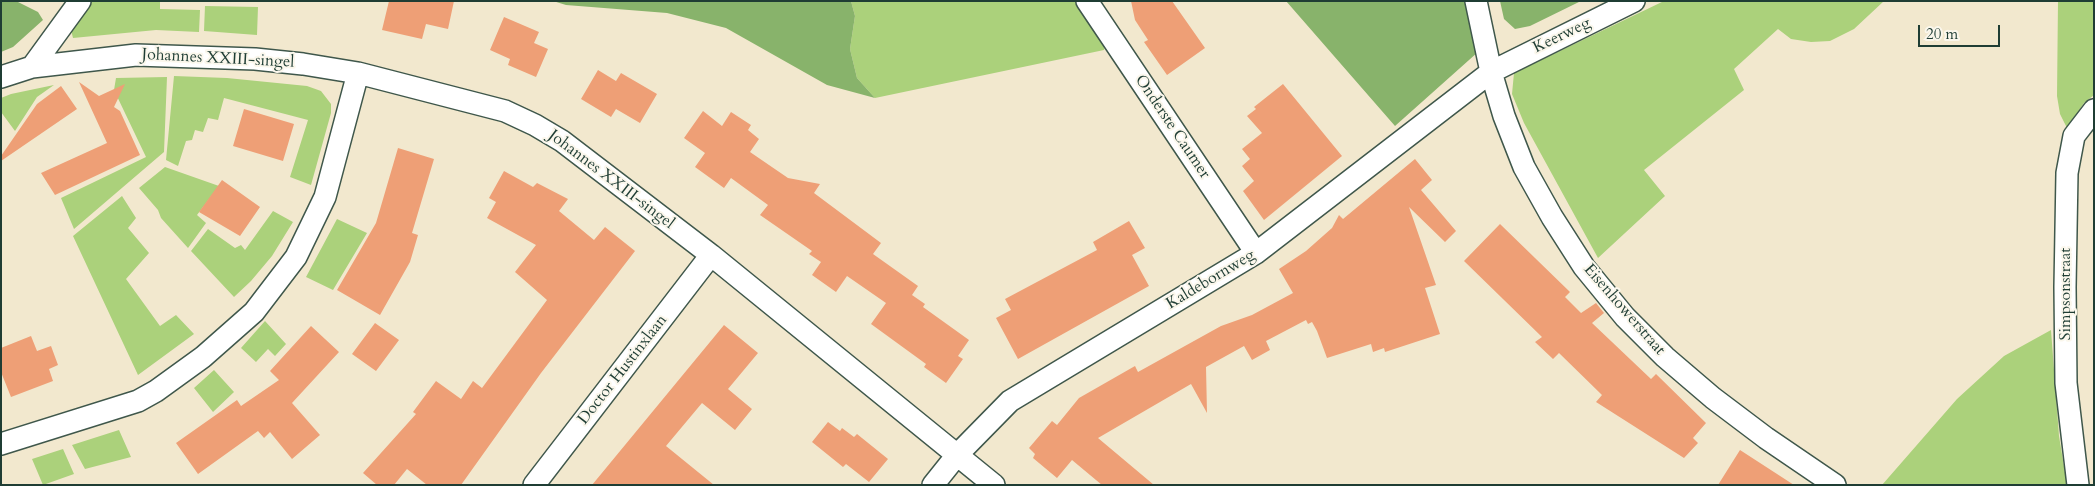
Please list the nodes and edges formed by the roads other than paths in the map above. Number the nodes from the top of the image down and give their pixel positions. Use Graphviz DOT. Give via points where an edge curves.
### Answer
graph roads {
  1 [pos="80,1"];
  2 [pos="1087,1"];
  3 [pos="1476,1"];
  4 [pos="1634,1"];
  5 [pos="32,67"];
  6 [pos="1491,72"];
  7 [pos="358,73"];
  8 [pos="1,76"];
  9 [pos="2094,110"];
  10 [pos="1256,254"];
  11 [pos="711,255"];
  12 [pos="1,444"];
  13 [pos="957,455"];
  14 [pos="534,485"];
  15 [pos="933,485"];
  16 [pos="994,485"];
  17 [pos="1835,485"];
  18 [pos="2078,485"];
  1 -- 5 [label="street"];
  2 -- 10 [label="street, Onderste Caumer"];
  3 -- 6 [label="street, Eisenhowerstraat"];
  4 -- 6 [label="street, Keerweg"];
  5 -- 7 [label="street, Johannes XXIII-singel" via="136,55 200,56 303,64"];
  5 -- 8 [label="street, Johannes XXIII-singel"];
  6 -- 10 [label="street, Kaldebornweg"];
  6 -- 17 [label="street, Eisenhowerstraat" via="1524,167 1584,267 1665,357 1766,438"];
  7 -- 11 [label="street, Johannes XXIII-singel" via="505,111 535,125 562,141"];
  7 -- 12 [label="street" via="325,197 296,257 254,312 203,357 138,401"];
  9 -- 18 [label="street, Simpsonstraat" via="2074,136 2066,181 2066,382"];
  10 -- 13 [label="street, Kaldebornweg" via="1010,401"];
  11 -- 13 [label="street, Johannes XXIII-singel"];
  11 -- 14 [label="street, Doctor Hustinxlaan"];
  13 -- 15 [label="street, Kaldebornweg"];
  13 -- 16 [label="street, Johannes XXIII-singel"];
}
